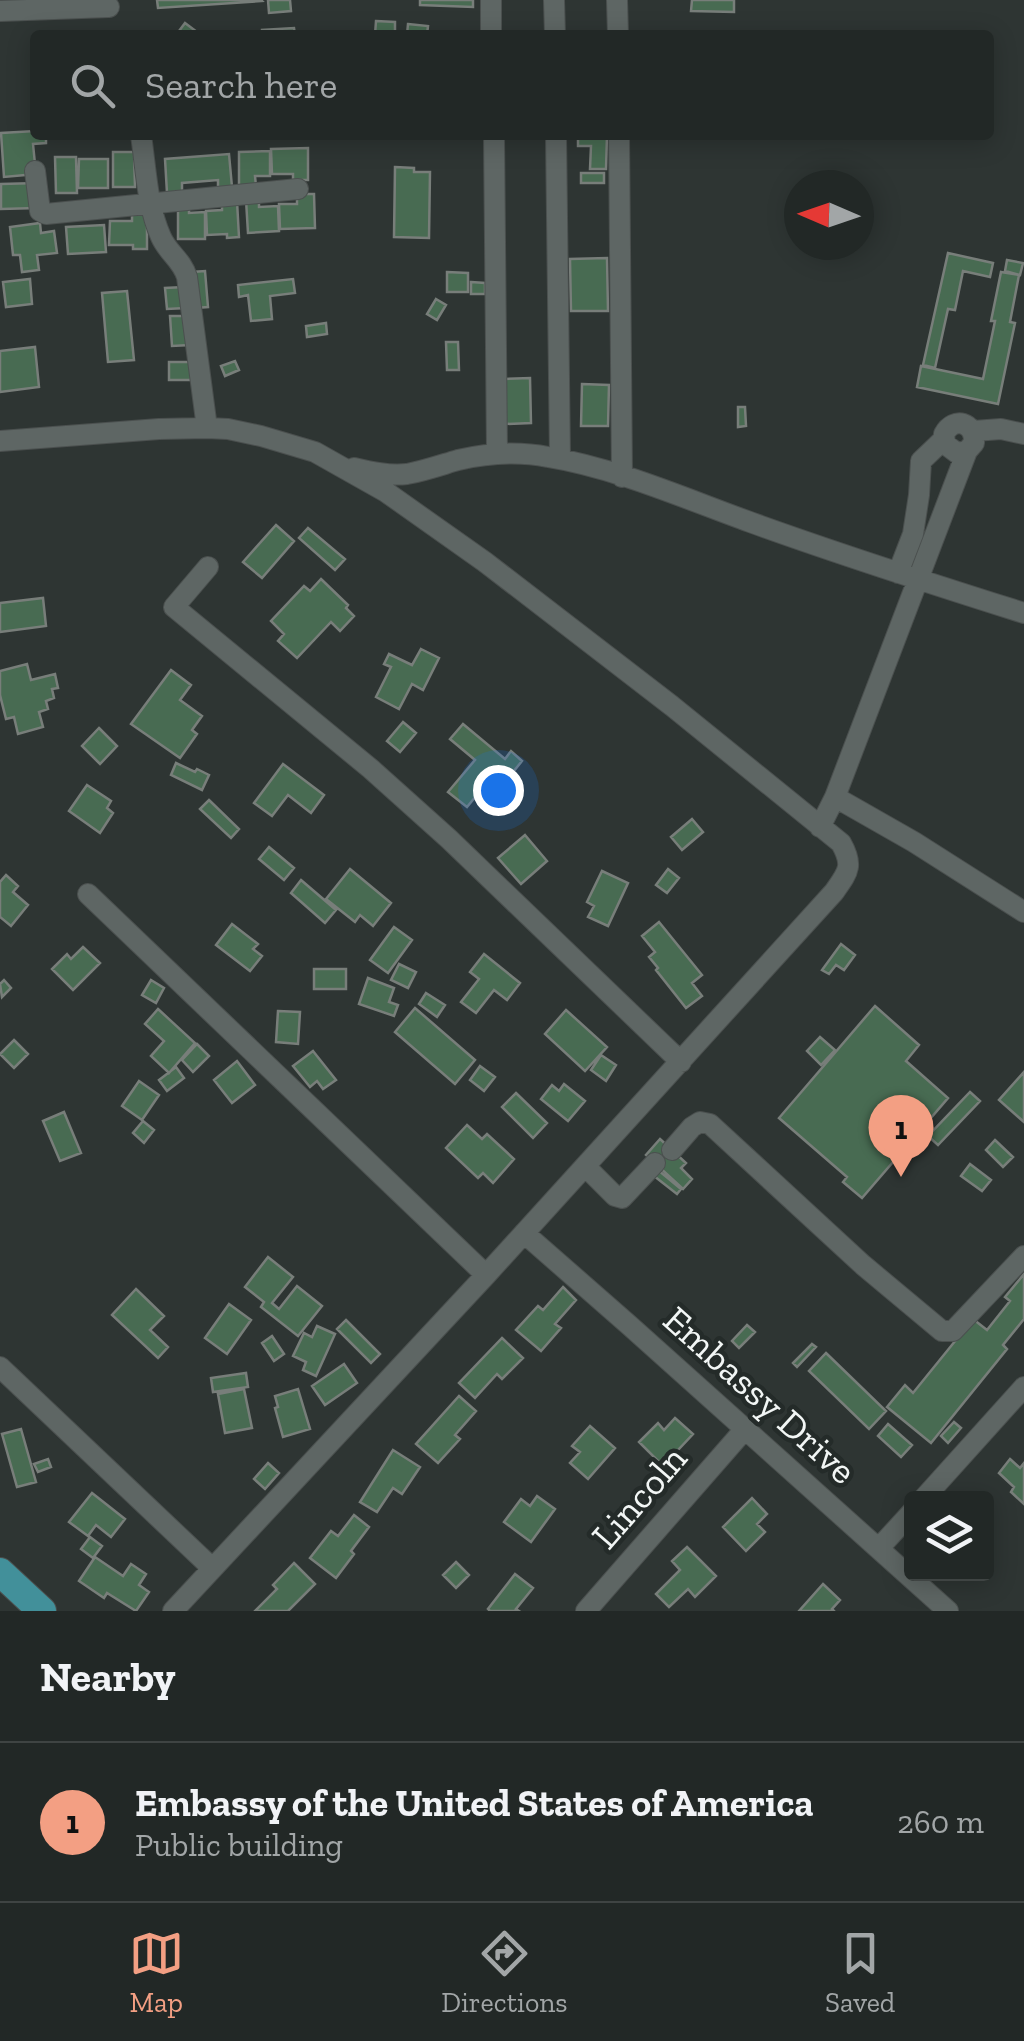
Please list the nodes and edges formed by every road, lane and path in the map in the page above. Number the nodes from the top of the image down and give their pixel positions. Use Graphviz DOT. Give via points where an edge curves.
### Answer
graph roads {
  1 [pos="490,0"];
  2 [pos="554,0"];
  3 [pos="618,0"];
  4 [pos="109,8"];
  5 [pos="0,11"];
  6 [pos="491,30"];
  7 [pos="554,30"];
  8 [pos="618,30"];
  9 [pos="142,140"];
  10 [pos="494,140"];
  11 [pos="556,140"];
  12 [pos="619,140"];
  13 [pos="36,172"];
  14 [pos="298,189"];
  15 [pos="150,204"];
  16 [pos="207,428"];
  17 [pos="1024,434"];
  18 [pos="0,441"];
  19 [pos="970,441"];
  20 [pos="496,454"];
  21 [pos="560,459"];
  22 [pos="338,464"];
  23 [pos="416,472"];
  24 [pos="622,477"];
  25 [pos="409,508"];
  26 [pos="208,567"];
  27 [pos="898,573"];
  28 [pos="918,580"];
  29 [pos="1024,613"];
  30 [pos="835,797"];
  31 [pos="820,826"];
  32 [pos="88,894"];
  33 [pos="1024,912"];
  34 [pos="681,1062"];
  35 [pos="585,1166"];
  36 [pos="524,1232"];
  37 [pos="1024,1256"];
  38 [pos="486,1275"];
  39 [pos="0,1367"];
  40 [pos="1024,1387"];
  41 [pos="745,1429"];
  42 [pos="930,1491"];
  43 [pos="904,1521"];
  44 [pos="879,1548"];
  45 [pos="212,1568"];
  46 [pos="0,1572"];
  47 [pos="42,1611"];
  48 [pos="173,1611"];
  49 [pos="586,1611"];
  50 [pos="948,1611"];
  1 -- 6 [label="street"];
  2 -- 7 [label="street"];
  3 -- 8 [label="street"];
  4 -- 5 [label="street"];
  9 -- 15 [label="street"];
  10 -- 20 [label="street"];
  11 -- 21 [label="street"];
  12 -- 24 [label="street"];
  13 -- 15 [label="street" via="43,213"];
  14 -- 15 [label="street"];
  15 -- 16 [label="street" via="164,243 187,277"];
  16 -- 18 [label="street"];
  16 -- 22 [label="street" via="291,444"];
  17 -- 19 [label="street" via="1001,429"];
  19 -- 27 [label="street" via="962,453 943,440 921,462 913,534"];
  19 -- 28 [label="street"];
  20 -- 21 [label="street"];
  20 -- 23 [label="street"];
  21 -- 24 [label="street"];
  22 -- 23 [label="street"];
  22 -- 25 [label="street"];
  23 -- 25 [label="street"];
  24 -- 27 [label="street"];
  25 -- 31 [label="street"];
  26 -- 34 [label="street" via="174,608 450,839"];
  27 -- 28 [label="street"];
  28 -- 29 [label="street"];
  28 -- 30 [label="street"];
  30 -- 31 [label="street"];
  30 -- 33 [label="street"];
  31 -- 34 [label="street" via="847,854 846,876"];
  32 -- 38 [label="street"];
  34 -- 35 [label="street"];
  35 -- 36 [label="street"];
  35 -- 37 [label="street" via="622,1198 692,1127 710,1124 942,1331 953,1331"];
  36 -- 38 [label="street"];
  36 -- 41 [label="street, Embassy Drive"];
  38 -- 45 [label="street"];
  39 -- 45 [label="street"];
  40 -- 42 [label="street"];
  41 -- 44 [label="street, Embassy Drive"];
  41 -- 49 [label="street, Lincoln"];
  43 -- 44 [label="street"];
  44 -- 50 [label="street, Embassy Drive"];
  45 -- 48 [label="street"];
  46 -- 47 [label="main road"];
}
